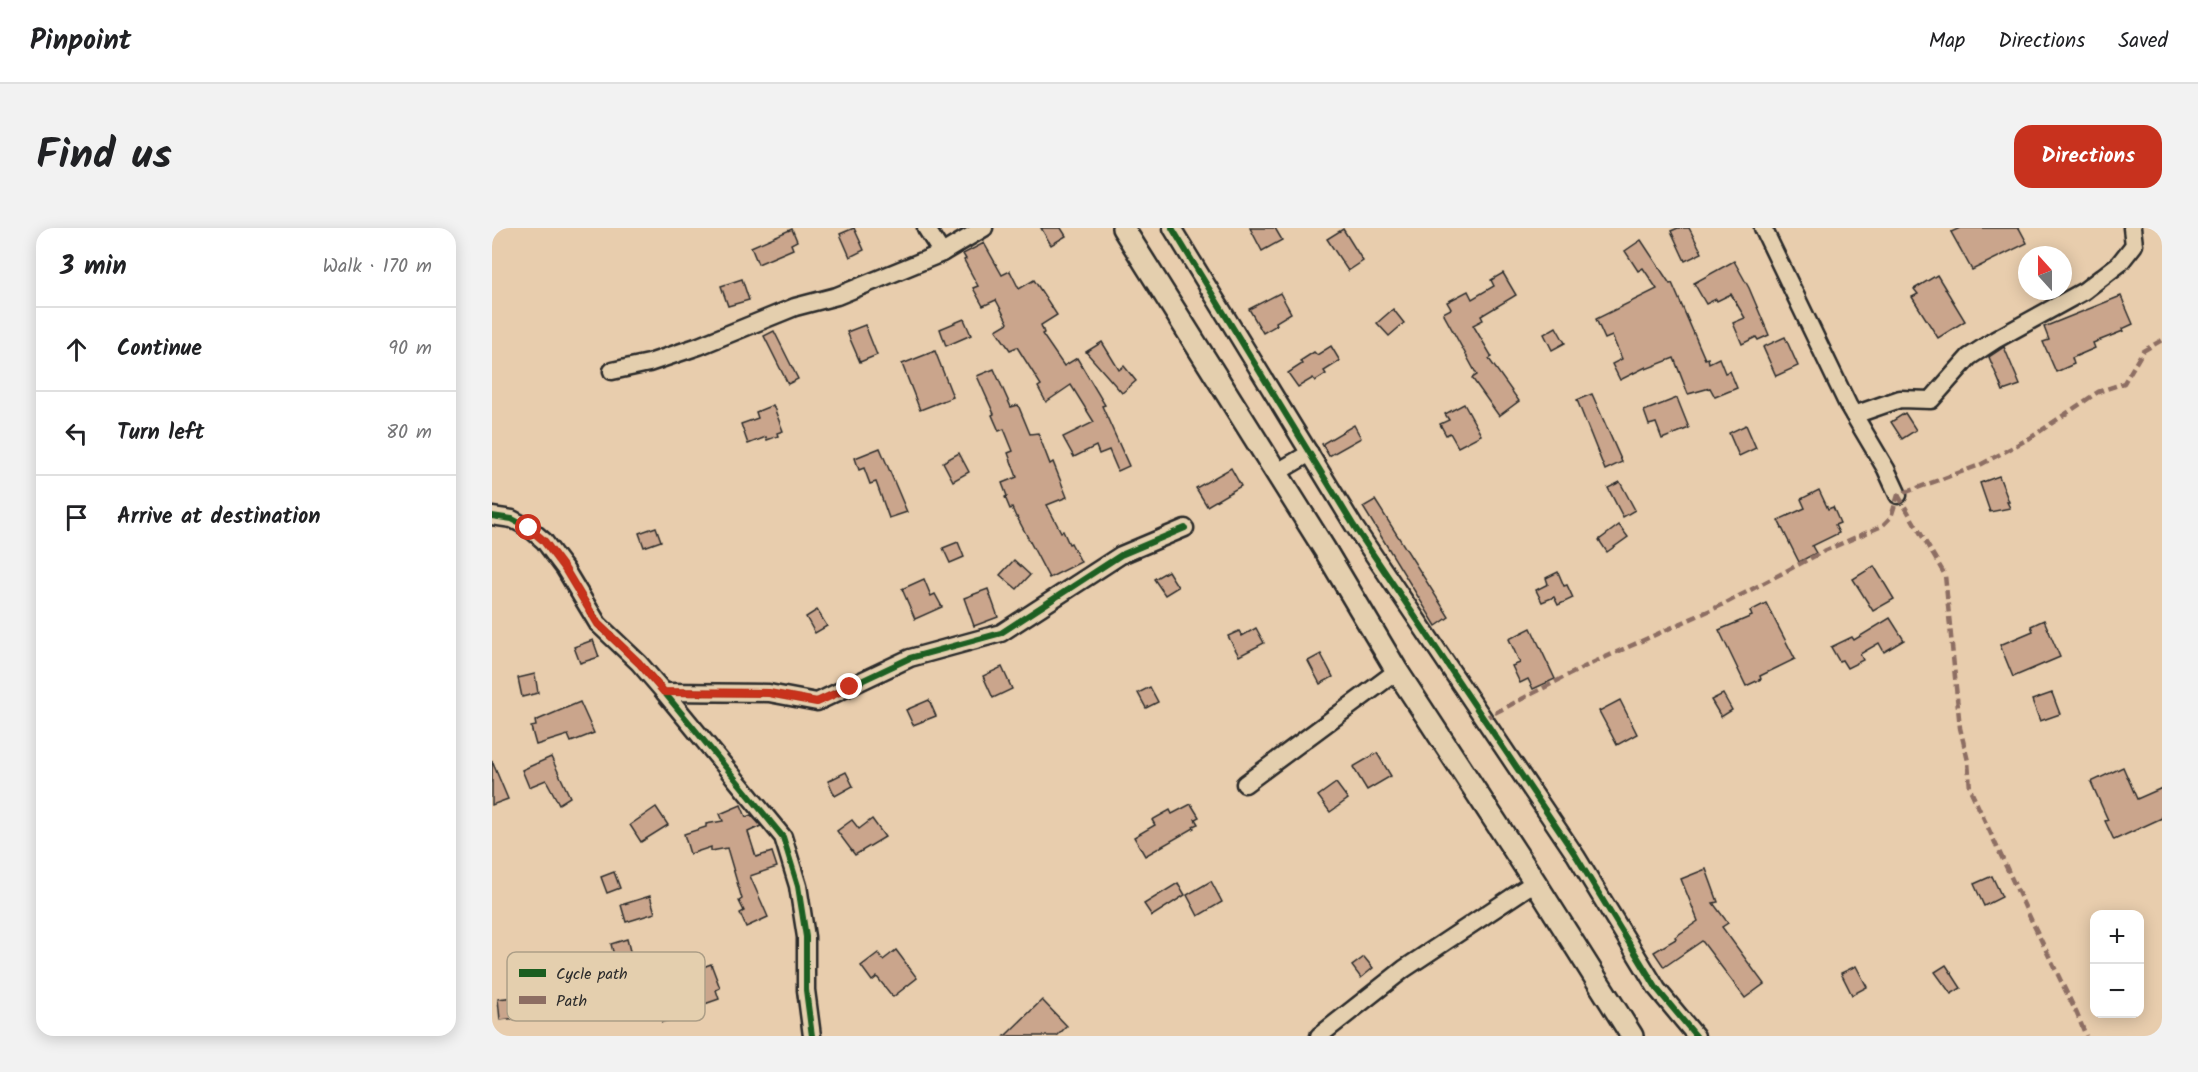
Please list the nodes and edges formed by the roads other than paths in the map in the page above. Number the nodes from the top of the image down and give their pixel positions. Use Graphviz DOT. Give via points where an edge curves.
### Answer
graph roads {
  1 [pos="926,228"];
  2 [pos="984,228"];
  3 [pos="1123,228"];
  4 [pos="1172,228"];
  5 [pos="1763,228"];
  6 [pos="2132,228"];
  7 [pos="942,253"];
  8 [pos="612,371"];
  9 [pos="1854,415"];
  10 [pos="1310,453"];
  11 [pos="1276,473"];
  12 [pos="1898,495"];
  13 [pos="492,516"];
  14 [pos="1185,528"];
  15 [pos="1397,671"];
  16 [pos="664,692"];
  17 [pos="1245,784"];
  18 [pos="1535,882"];
  19 [pos="812,1036"];
  20 [pos="1319,1036"];
  21 [pos="1632,1036"];
  22 [pos="1696,1036"];
  1 -- 7 [label="street"];
  2 -- 7 [label="street"];
  3 -- 11 [label="main road"];
  4 -- 10 [label="street"];
  5 -- 9 [label="street"];
  6 -- 9 [label="street" via="2134,245 2119,264 2084,291 1969,357 1931,400 1900,399"];
  7 -- 8 [label="street" via="699,346"];
  9 -- 12 [label="street"];
  10 -- 11 [label="street"];
  10 -- 22 [label="street" via="1361,536 1576,856 1657,989"];
  11 -- 15 [label="main road"];
  13 -- 16 [label="street" via="512,519 544,541 598,624"];
  14 -- 16 [label="street" via="1121,555 1001,633 909,658 817,702 769,693"];
  15 -- 17 [label="street"];
  15 -- 18 [label="main road"];
  16 -- 19 [label="street" via="783,837 798,886 806,937 806,990"];
  18 -- 20 [label="street" via="1404,969"];
  18 -- 21 [label="main road"];
}
